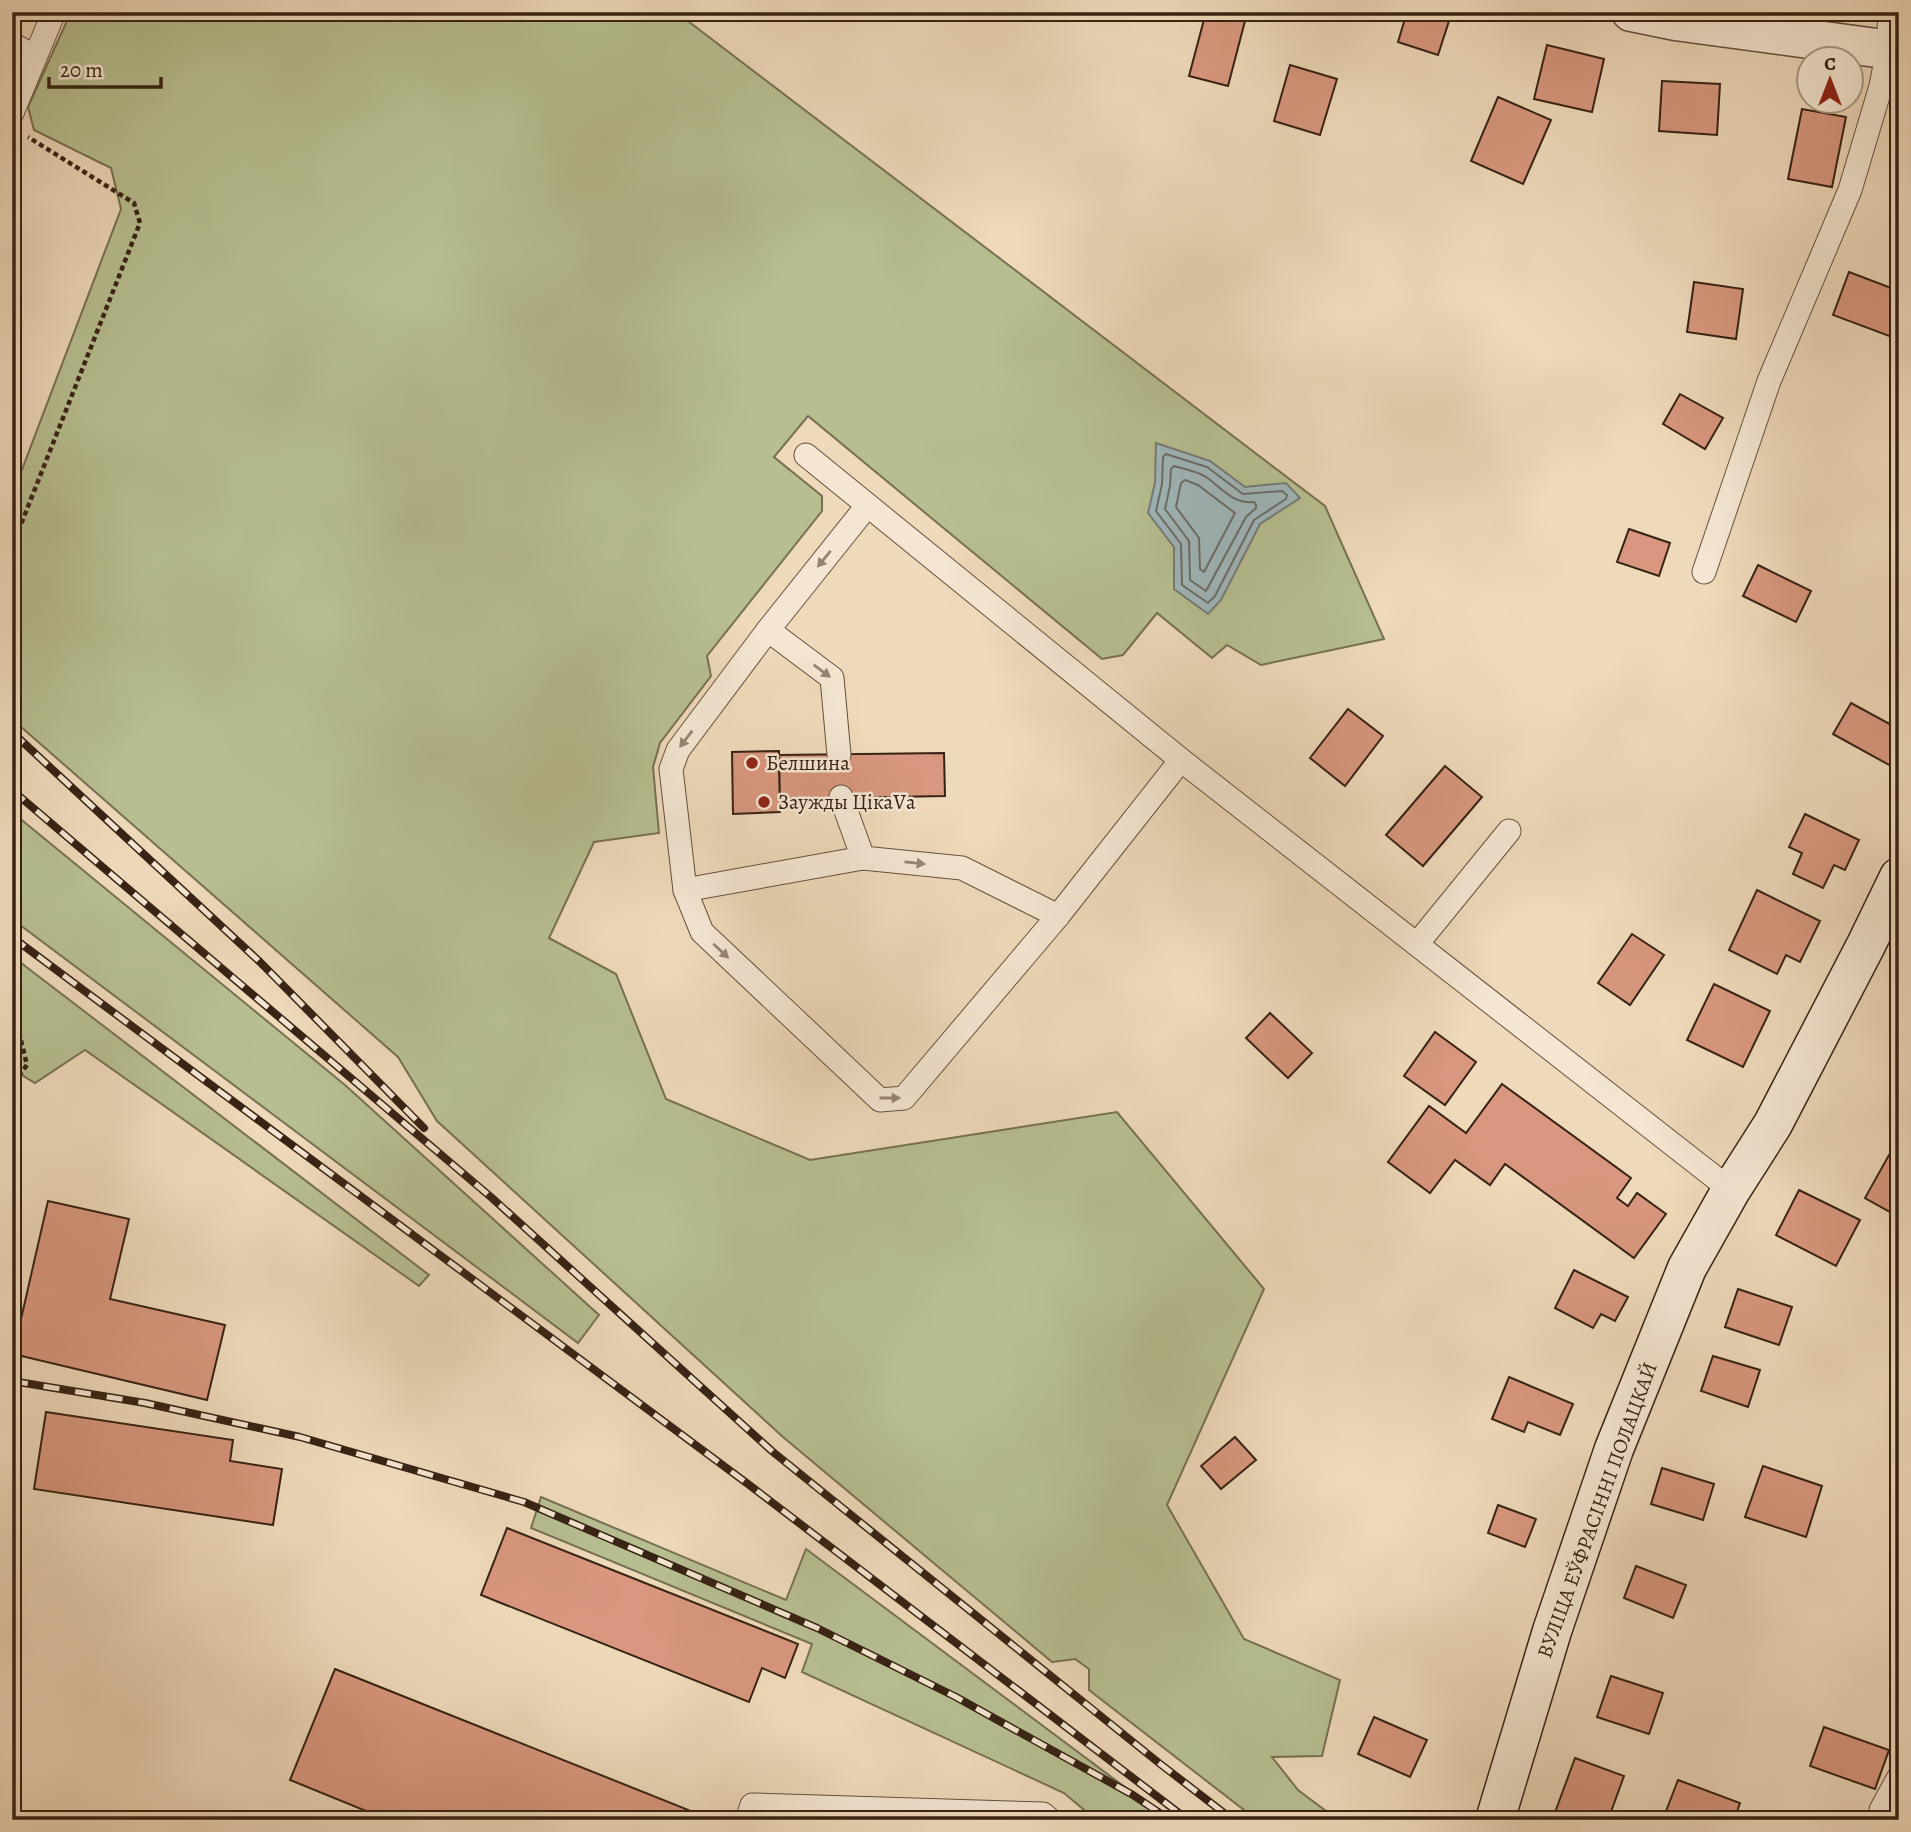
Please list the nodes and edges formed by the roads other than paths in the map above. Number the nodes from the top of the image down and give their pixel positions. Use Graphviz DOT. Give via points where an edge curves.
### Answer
graph roads {
  1 [pos="54,12"];
  2 [pos="1631,12"];
  3 [pos="1890,12"];
  4 [pos="12,44"];
  5 [pos="1893,50"];
  6 [pos="35,57"];
  7 [pos="12,113"];
  8 [pos="806,456"];
  9 [pos="867,506"];
  10 [pos="1704,572"];
  11 [pos="768,629"];
  12 [pos="839,755"];
  13 [pos="1181,760"];
  14 [pos="841,797"];
  15 [pos="1509,831"];
  16 [pos="863,858"];
  17 [pos="1899,877"];
  18 [pos="685,890"];
  19 [pos="1058,916"];
  20 [pos="1417,944"];
  21 [pos="1731,1190"];
  22 [pos="1899,1777"];
  23 [pos="1881,1810"];
  24 [pos="747,1820"];
  25 [pos="1050,1820"];
  26 [pos="1496,1820"];
  1 -- 6 [label="lane"];
  2 -- 5 [label="main road"];
  3 -- 5 [label="lane"];
  4 -- 6 [label="lane"];
  5 -- 10 [label="lane" via="1850,190 1769,380"];
  6 -- 7 [label="lane"];
  8 -- 9 [label="lane"];
  9 -- 11 [label="lane, one-way"];
  9 -- 13 [label="lane"];
  11 -- 12 [label="lane, one-way" via="832,678"];
  11 -- 18 [label="lane, one-way" via="678,750 671,769"];
  13 -- 19 [label="lane"];
  13 -- 20 [label="lane"];
  14 -- 16 [label="lane"];
  15 -- 20 [label="lane"];
  16 -- 18 [label="lane"];
  16 -- 19 [label="lane, one-way" via="962,868"];
  17 -- 21 [label="main road, ВУЛІЦА ЕЎФРАСІННІ ПОЛАЦКАЙ" via="1773,1124"];
  18 -- 19 [label="lane, one-way" via="702,932 880,1100 904,1098"];
  20 -- 21 [label="lane"];
  21 -- 26 [label="main road, ВУЛІЦА ЕЎФРАСІННІ ПОЛАЦКАЙ" via="1687,1268 1614,1449 1552,1631"];
  22 -- 23 [label="lane"];
  24 -- 25 [label="lane" via="752,1805 1043,1814"];
}
